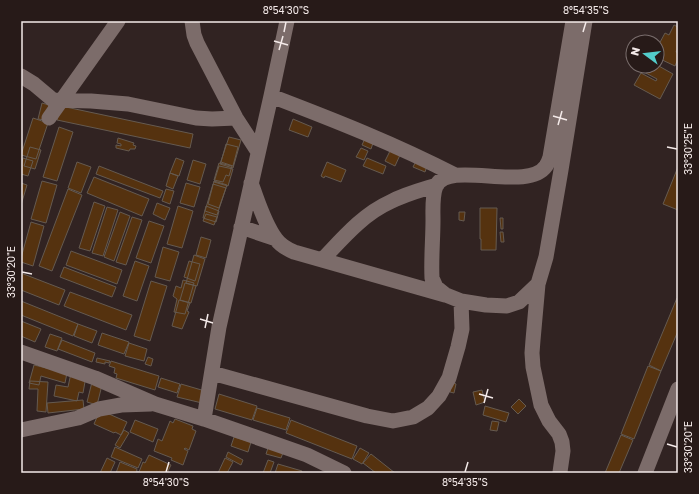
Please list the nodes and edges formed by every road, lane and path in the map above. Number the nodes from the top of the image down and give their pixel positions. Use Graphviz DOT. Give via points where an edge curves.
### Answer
graph roads {
  1 [pos="118,21"];
  2 [pos="192,21"];
  3 [pos="286,21"];
  4 [pos="573,21"];
  5 [pos="585,21"];
  6 [pos="21,76"];
  7 [pos="271,96"];
  8 [pos="61,102"];
  9 [pos="49,118"];
  10 [pos="236,118"];
  11 [pos="258,152"];
  12 [pos="455,175"];
  13 [pos="251,183"];
  14 [pos="436,185"];
  15 [pos="241,227"];
  16 [pos="276,239"];
  17 [pos="322,260"];
  18 [pos="538,284"];
  19 [pos="446,295"];
  20 [pos="461,301"];
  21 [pos="21,352"];
  22 [pos="212,373"];
  23 [pos="678,389"];
  24 [pos="155,404"];
  25 [pos="204,419"];
  26 [pos="21,430"];
  27 [pos="560,472"];
  28 [pos="344,473"];
  29 [pos="645,473"];
  1 -- 8 [label="street"];
  2 -- 10 [label="street" via="197,43"];
  3 -- 7 [label="street"];
  4 -- 12 [label="street" via="547,166 529,176"];
  5 -- 18 [label="street" via="546,257"];
  6 -- 8 [label="street" via="50,98"];
  7 -- 11 [label="street"];
  7 -- 12 [label="street" via="378,138"];
  8 -- 9 [label="street"];
  8 -- 10 [label="street" via="128,104 196,118"];
  10 -- 11 [label="street"];
  11 -- 13 [label="street"];
  12 -- 14 [label="street"];
  13 -- 15 [label="street"];
  13 -- 16 [label="street"];
  14 -- 17 [label="street" via="410,193 377,209"];
  14 -- 19 [label="street" via="432,278 436,287"];
  15 -- 16 [label="street"];
  15 -- 22 [label="street" via="219,327"];
  16 -- 17 [label="street" via="294,252"];
  17 -- 19 [label="street"];
  18 -- 20 [label="street" via="519,302 507,306"];
  18 -- 27 [label="street" via="533,367 542,405 562,442"];
  19 -- 20 [label="street"];
  20 -- 22 [label="street" via="462,330 448,378 439,396 428,408 413,418 393,421 368,416"];
  21 -- 24 [label="street" via="95,378"];
  22 -- 25 [label="street"];
  23 -- 29 [label="street"];
  24 -- 25 [label="street"];
  24 -- 26 [label="street" via="121,405 78,418"];
  25 -- 28 [label="street" via="307,455"];
}
